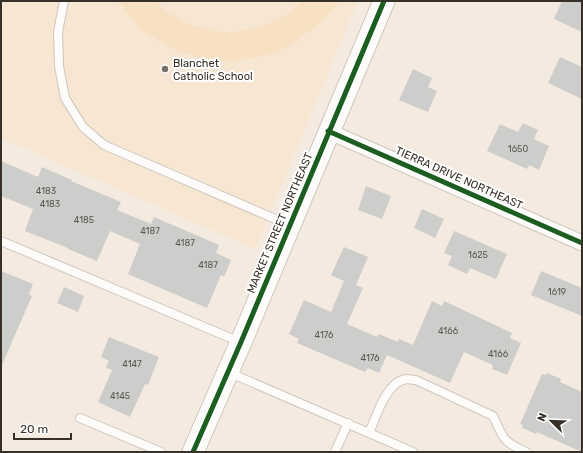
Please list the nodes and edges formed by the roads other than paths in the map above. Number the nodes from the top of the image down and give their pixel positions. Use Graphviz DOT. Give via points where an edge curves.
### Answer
graph roads {
  1 [pos="64,1"];
  2 [pos="384,1"];
  3 [pos="328,131"];
  4 [pos="290,226"];
  5 [pos="1,241"];
  6 [pos="582,243"];
  7 [pos="241,342"];
  8 [pos="228,372"];
  9 [pos="80,418"];
  10 [pos="348,423"];
  11 [pos="369,433"];
  12 [pos="400,449"];
  13 [pos="161,452"];
  14 [pos="193,452"];
  15 [pos="335,452"];
  16 [pos="413,452"];
  17 [pos="526,452"];
  1 -- 4 [label="lane" via="58,32 59,66 65,98 83,127 104,145"];
  2 -- 3 [label="main road, MARKET STREET NORTHEAST"];
  3 -- 4 [label="main road, MARKET STREET NORTHEAST"];
  3 -- 6 [label="street, TIERRA DRIVE NORTHEAST"];
  4 -- 7 [label="main road, MARKET STREET NORTHEAST"];
  5 -- 7 [label="lane"];
  7 -- 8 [label="main road, MARKET STREET NORTHEAST"];
  8 -- 10 [label="lane"];
  8 -- 14 [label="main road, MARKET STREET NORTHEAST"];
  9 -- 13 [label="lane"];
  10 -- 11 [label="lane"];
  10 -- 15 [label="lane"];
  11 -- 12 [label="lane"];
  11 -- 17 [label="lane" via="389,390 406,379 416,380 493,416 506,441"];
  12 -- 16 [label="lane"];
}
